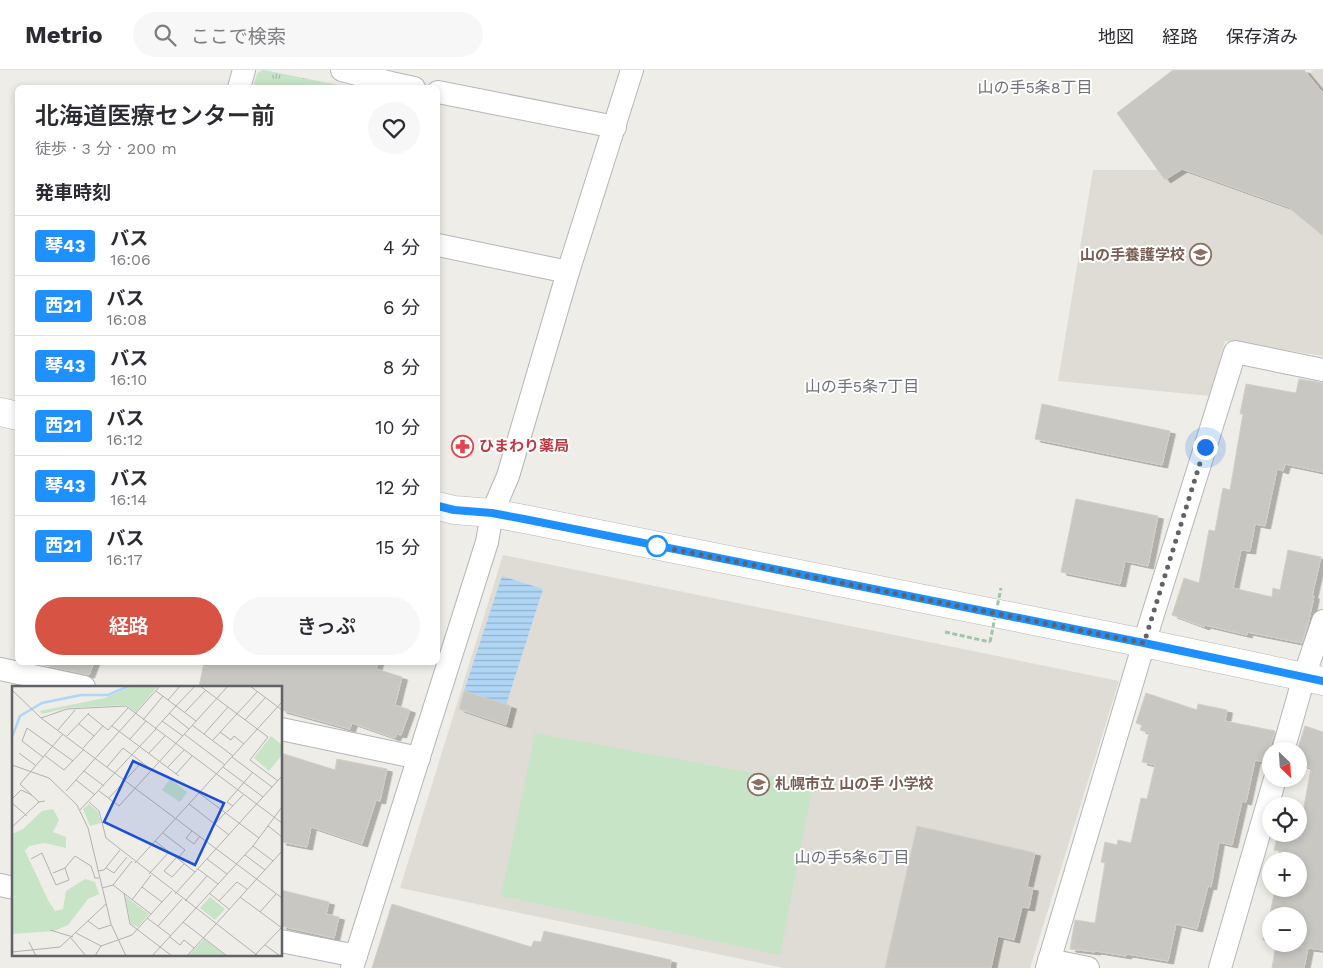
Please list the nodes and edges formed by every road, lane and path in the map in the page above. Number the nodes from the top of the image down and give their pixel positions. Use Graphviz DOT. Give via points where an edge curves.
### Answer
graph roads {
  1 [pos="244,70"];
  2 [pos="342,70"];
  3 [pos="632,70"];
  4 [pos="393,76"];
  5 [pos="240,85"];
  6 [pos="409,85"];
  7 [pos="440,92"];
  8 [pos="614,127"];
  9 [pos="440,245"];
  10 [pos="568,272"];
  11 [pos="1323,370"];
  12 [pos="0,412"];
  13 [pos="15,415"];
  14 [pos="440,506"];
  15 [pos="492,513"];
  16 [pos="1001,588"];
  17 [pos="1323,621"];
  18 [pos="945,632"];
  19 [pos="1144,643"];
  20 [pos="0,669"];
  21 [pos="1314,679"];
  22 [pos="79,686"];
  23 [pos="282,729"];
  24 [pos="1287,742"];
  25 [pos="419,758"];
  26 [pos="1272,788"];
  27 [pos="282,941"];
  28 [pos="354,962"];
  29 [pos="1048,964"];
  30 [pos="1088,968"];
  31 [pos="1220,968"];
  1 -- 5 [label="street"];
  2 -- 4 [label="street"];
  3 -- 8 [label="street"];
  4 -- 6 [label="street"];
  7 -- 8 [label="street"];
  8 -- 10 [label="street"];
  9 -- 10 [label="street"];
  10 -- 15 [label="street" via="508,476"];
  11 -- 19 [label="street" via="1235,352"];
  12 -- 13 [label="main road"];
  14 -- 15 [label="main road"];
  15 -- 19 [label="main road"];
  15 -- 25 [label="street" via="487,542"];
  16 -- 18 [label="path, bridge" via="990,642"];
  17 -- 21 [label="street"];
  19 -- 21 [label="main road"];
  19 -- 29 [label="street"];
  20 -- 22 [label="street"];
  21 -- 24 [label="street"];
  23 -- 25 [label="street"];
  25 -- 28 [label="street"];
  26 -- 31 [label="street"];
  27 -- 28 [label="street"];
  29 -- 30 [label="street"];
}
